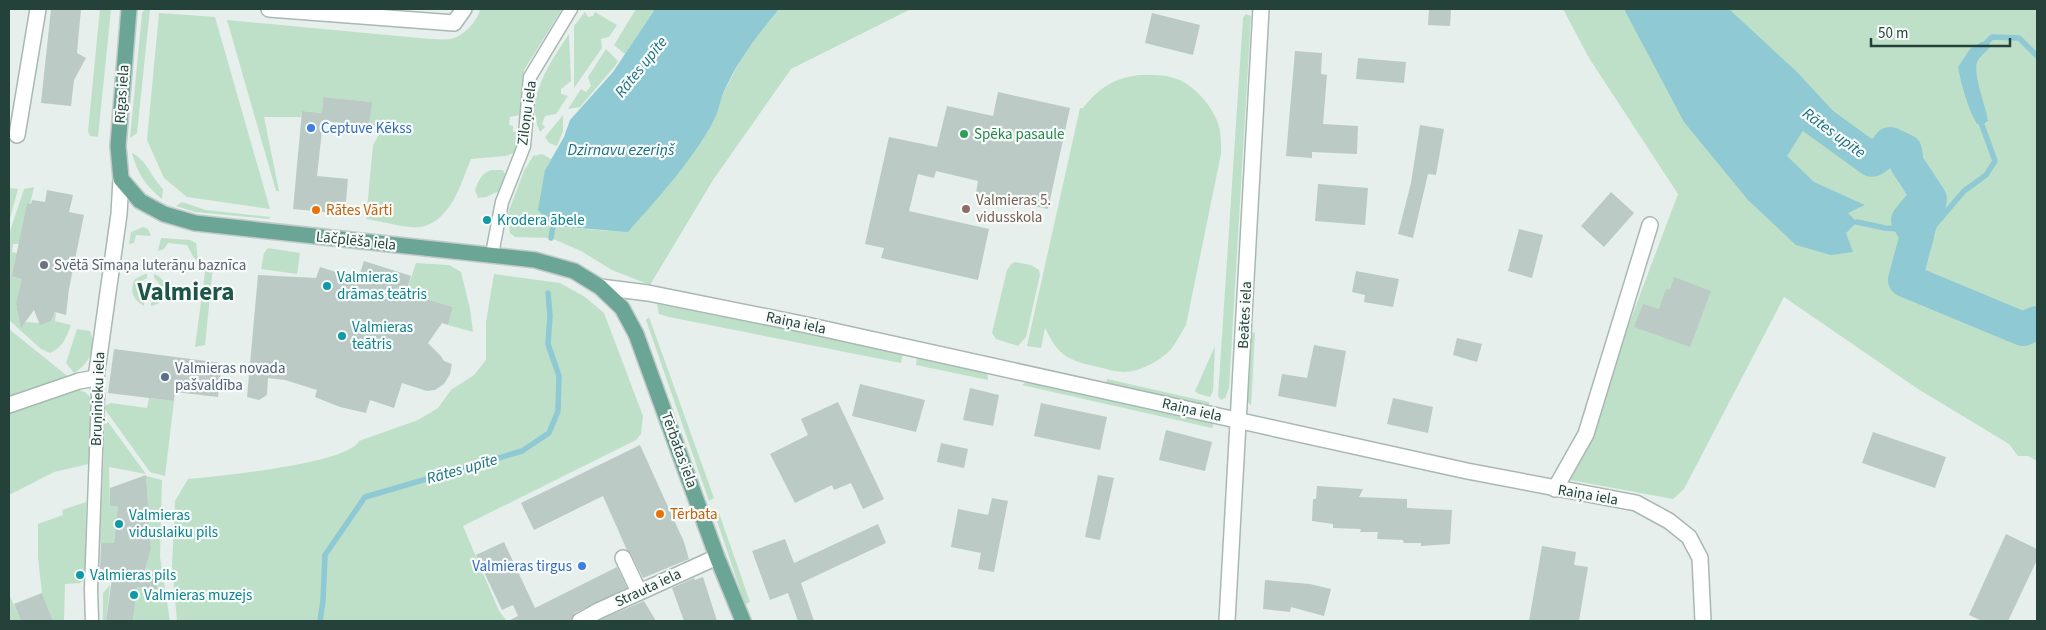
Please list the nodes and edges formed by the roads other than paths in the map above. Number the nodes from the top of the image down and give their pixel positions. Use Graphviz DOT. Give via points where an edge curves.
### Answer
graph roads {
  1 [pos="38,9"];
  2 [pos="129,9"];
  3 [pos="269,9"];
  4 [pos="464,9"];
  5 [pos="571,9"];
  6 [pos="1262,9"];
  7 [pos="17,135"];
  8 [pos="121,179"];
  9 [pos="1650,225"];
  10 [pos="492,254"];
  11 [pos="600,287"];
  12 [pos="96,378"];
  13 [pos="9,405"];
  14 [pos="1240,420"];
  15 [pos="1555,489"];
  16 [pos="717,556"];
  17 [pos="623,558"];
  18 [pos="639,592"];
  19 [pos="92,621"];
  20 [pos="580,621"];
  21 [pos="744,621"];
  22 [pos="1227,621"];
  23 [pos="1703,621"];
  1 -- 7 [label="street"];
  2 -- 8 [label="main road, Rīgas iela" via="118,146"];
  3 -- 4 [label="street" via="454,23"];
  5 -- 10 [label="street, Ziloņu iela" via="530,77 524,146 502,202"];
  6 -- 14 [label="street, Beātes iela"];
  8 -- 10 [label="main road, Lāčplēša iela" via="140,202 164,214 195,223"];
  8 -- 12 [label="street, Bruņinieku iela"];
  9 -- 15 [label="street" via="1586,434"];
  10 -- 11 [label="main road, Lāčplēša iela" via="535,260 574,271"];
  11 -- 14 [label="street, Raiņa iela" via="648,293 802,324"];
  11 -- 16 [label="main road, Tērbatas iela" via="622,308 636,334"];
  12 -- 13 [label="street"];
  12 -- 19 [label="street, Bruņinieku iela"];
  14 -- 15 [label="street, Raiņa iela"];
  14 -- 22 [label="street, Beātes iela"];
  15 -- 23 [label="street, Raiņa iela" via="1636,503 1670,520 1689,537 1700,558"];
  16 -- 18 [label="street, Strauta iela"];
  16 -- 21 [label="main road, Tērbatas iela"];
  17 -- 18 [label="street"];
  18 -- 20 [label="street, Strauta iela"];
}
